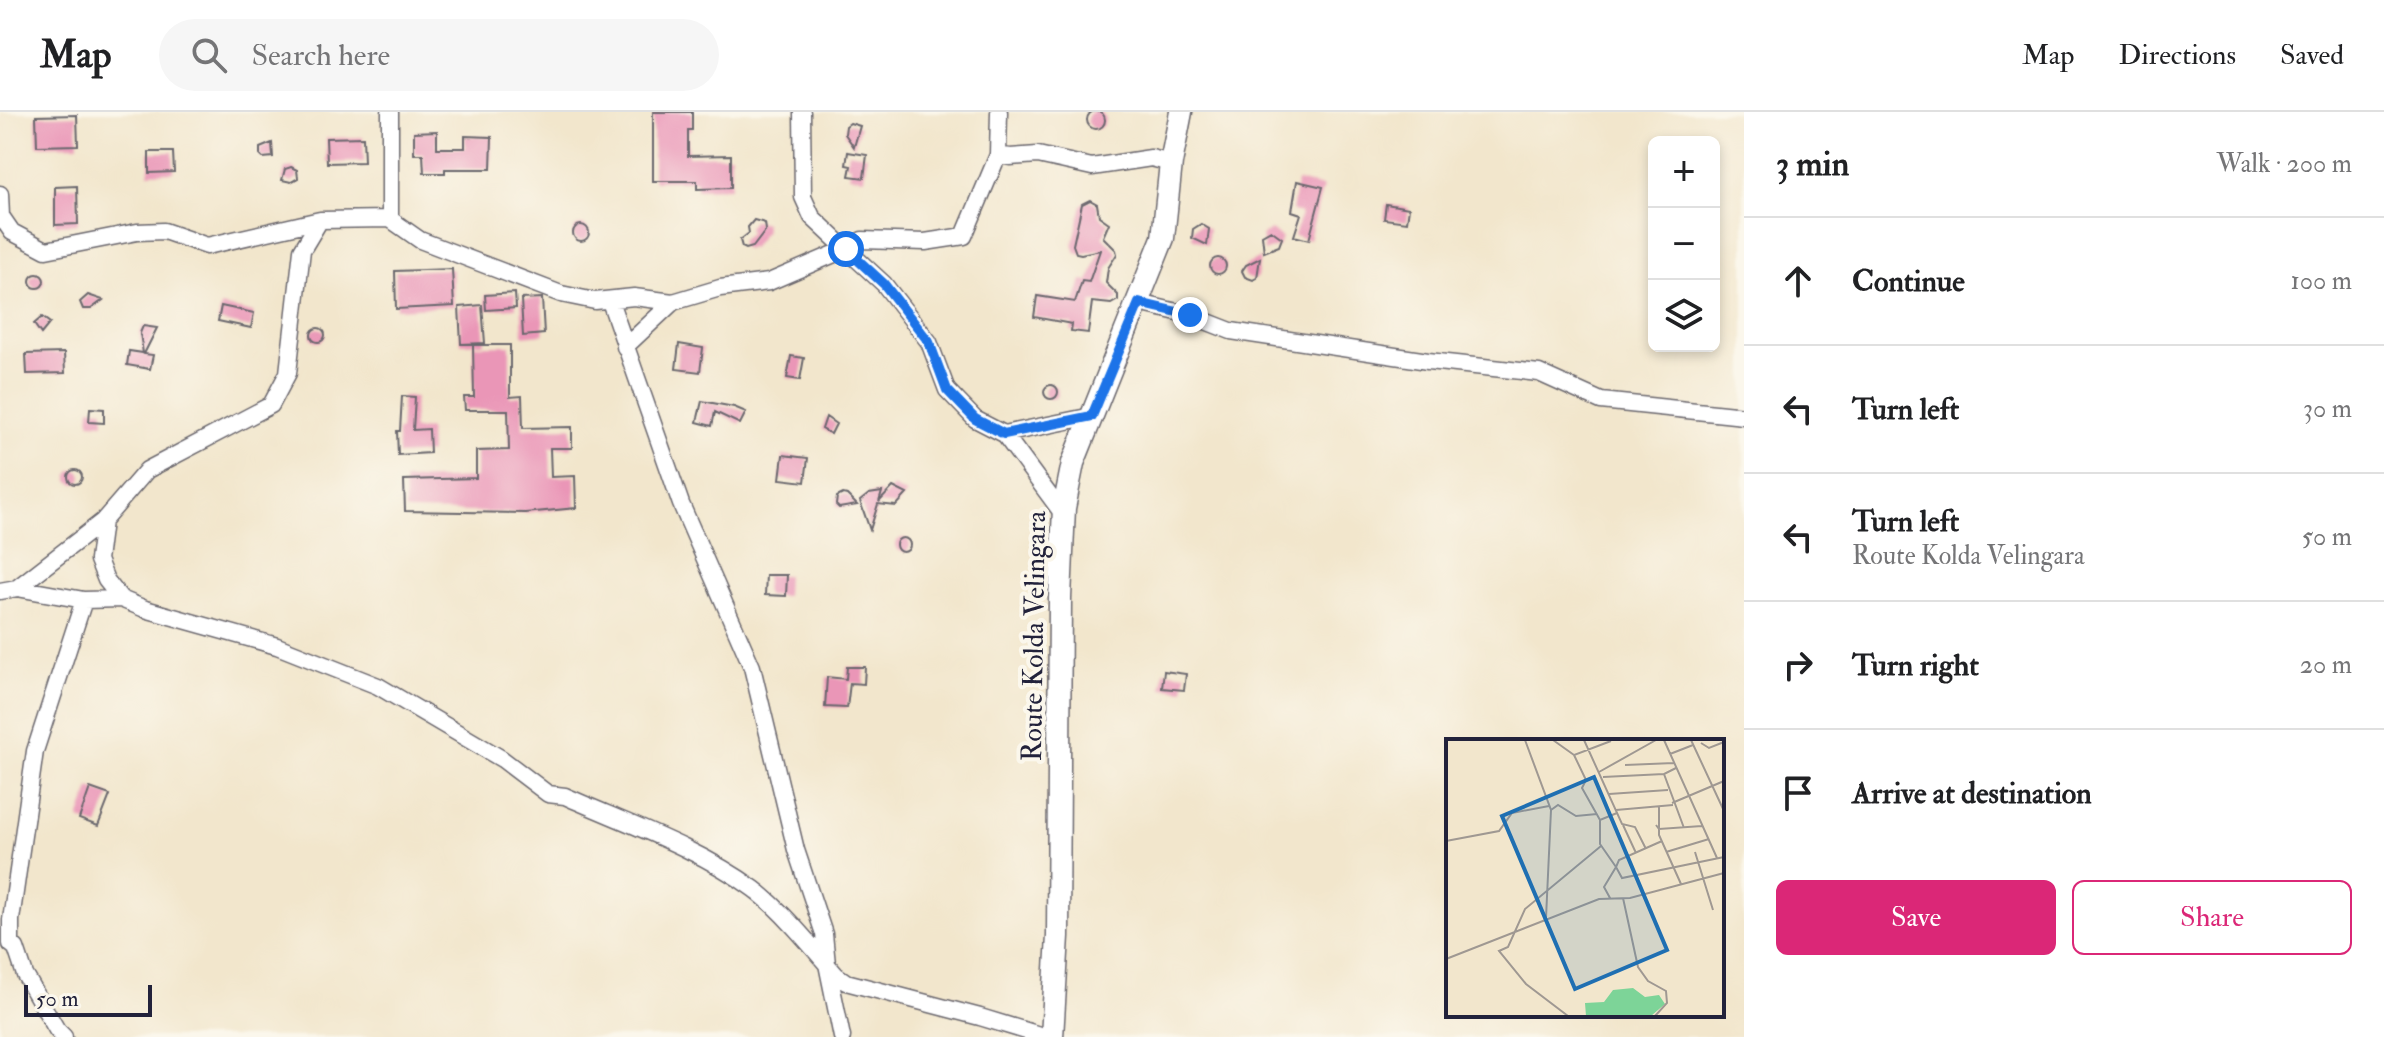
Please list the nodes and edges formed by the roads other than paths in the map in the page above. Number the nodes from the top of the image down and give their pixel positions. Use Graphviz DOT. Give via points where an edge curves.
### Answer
graph roads {
  1 [pos="390,112"];
  2 [pos="802,112"];
  3 [pos="999,112"];
  4 [pos="1181,112"];
  5 [pos="998,155"];
  6 [pos="1171,163"];
  7 [pos="0,194"];
  8 [pos="390,219"];
  9 [pos="320,220"];
  10 [pos="846,249"];
  11 [pos="610,301"];
  12 [pos="673,302"];
  13 [pos="1139,303"];
  14 [pos="625,347"];
  15 [pos="1092,416"];
  16 [pos="1744,416"];
  17 [pos="1004,434"];
  18 [pos="1063,514"];
  19 [pos="103,521"];
  20 [pos="8,589"];
  21 [pos="121,599"];
  22 [pos="84,600"];
  23 [pos="827,964"];
  24 [pos="64,1037"];
  25 [pos="842,1037"];
  26 [pos="1046,1037"];
  27 [pos="1052,1037"];
  1 -- 8 [label="street"];
  2 -- 10 [label="street" via="803,197 812,217"];
  3 -- 5 [label="street"];
  4 -- 6 [label="main road, Route Kolda Velingara"];
  5 -- 6 [label="street" via="1038,155 1092,167 1151,158"];
  5 -- 10 [label="street" via="964,236 925,242 862,240"];
  6 -- 13 [label="main road, Route Kolda Velingara" via="1163,238"];
  7 -- 9 [label="street" via="1,216 12,232 46,250 164,231 207,246"];
  8 -- 9 [label="street"];
  8 -- 11 [label="street" via="420,240 561,294"];
  9 -- 19 [label="street" via="302,250 288,373 271,405 147,470"];
  10 -- 12 [label="street" via="769,282 720,288"];
  10 -- 17 [label="street" via="884,284 929,342 947,390 975,419"];
  11 -- 12 [label="street" via="634,297"];
  11 -- 14 [label="street"];
  12 -- 14 [label="street"];
  13 -- 15 [label="main road, Route Kolda Velingara"];
  13 -- 16 [label="street" via="1231,331 1539,373 1601,401"];
  14 -- 23 [label="street" via="681,504 752,667 796,850 824,934"];
  15 -- 17 [label="street"];
  15 -- 18 [label="main road, Route Kolda Velingara" via="1073,463"];
  17 -- 18 [label="street"];
  18 -- 27 [label="main road, Route Kolda Velingara" via="1059,905"];
  19 -- 20 [label="street"];
  19 -- 21 [label="street" via="98,560"];
  20 -- 22 [label="street"];
  21 -- 22 [label="street"];
  21 -- 23 [label="street" via="277,646 378,686 502,759 548,794 565,796 712,862 755,890"];
  22 -- 24 [label="street" via="35,751 11,920 11,944 25,975"];
  23 -- 25 [label="street"];
  23 -- 26 [label="street" via="846,982"];
}
